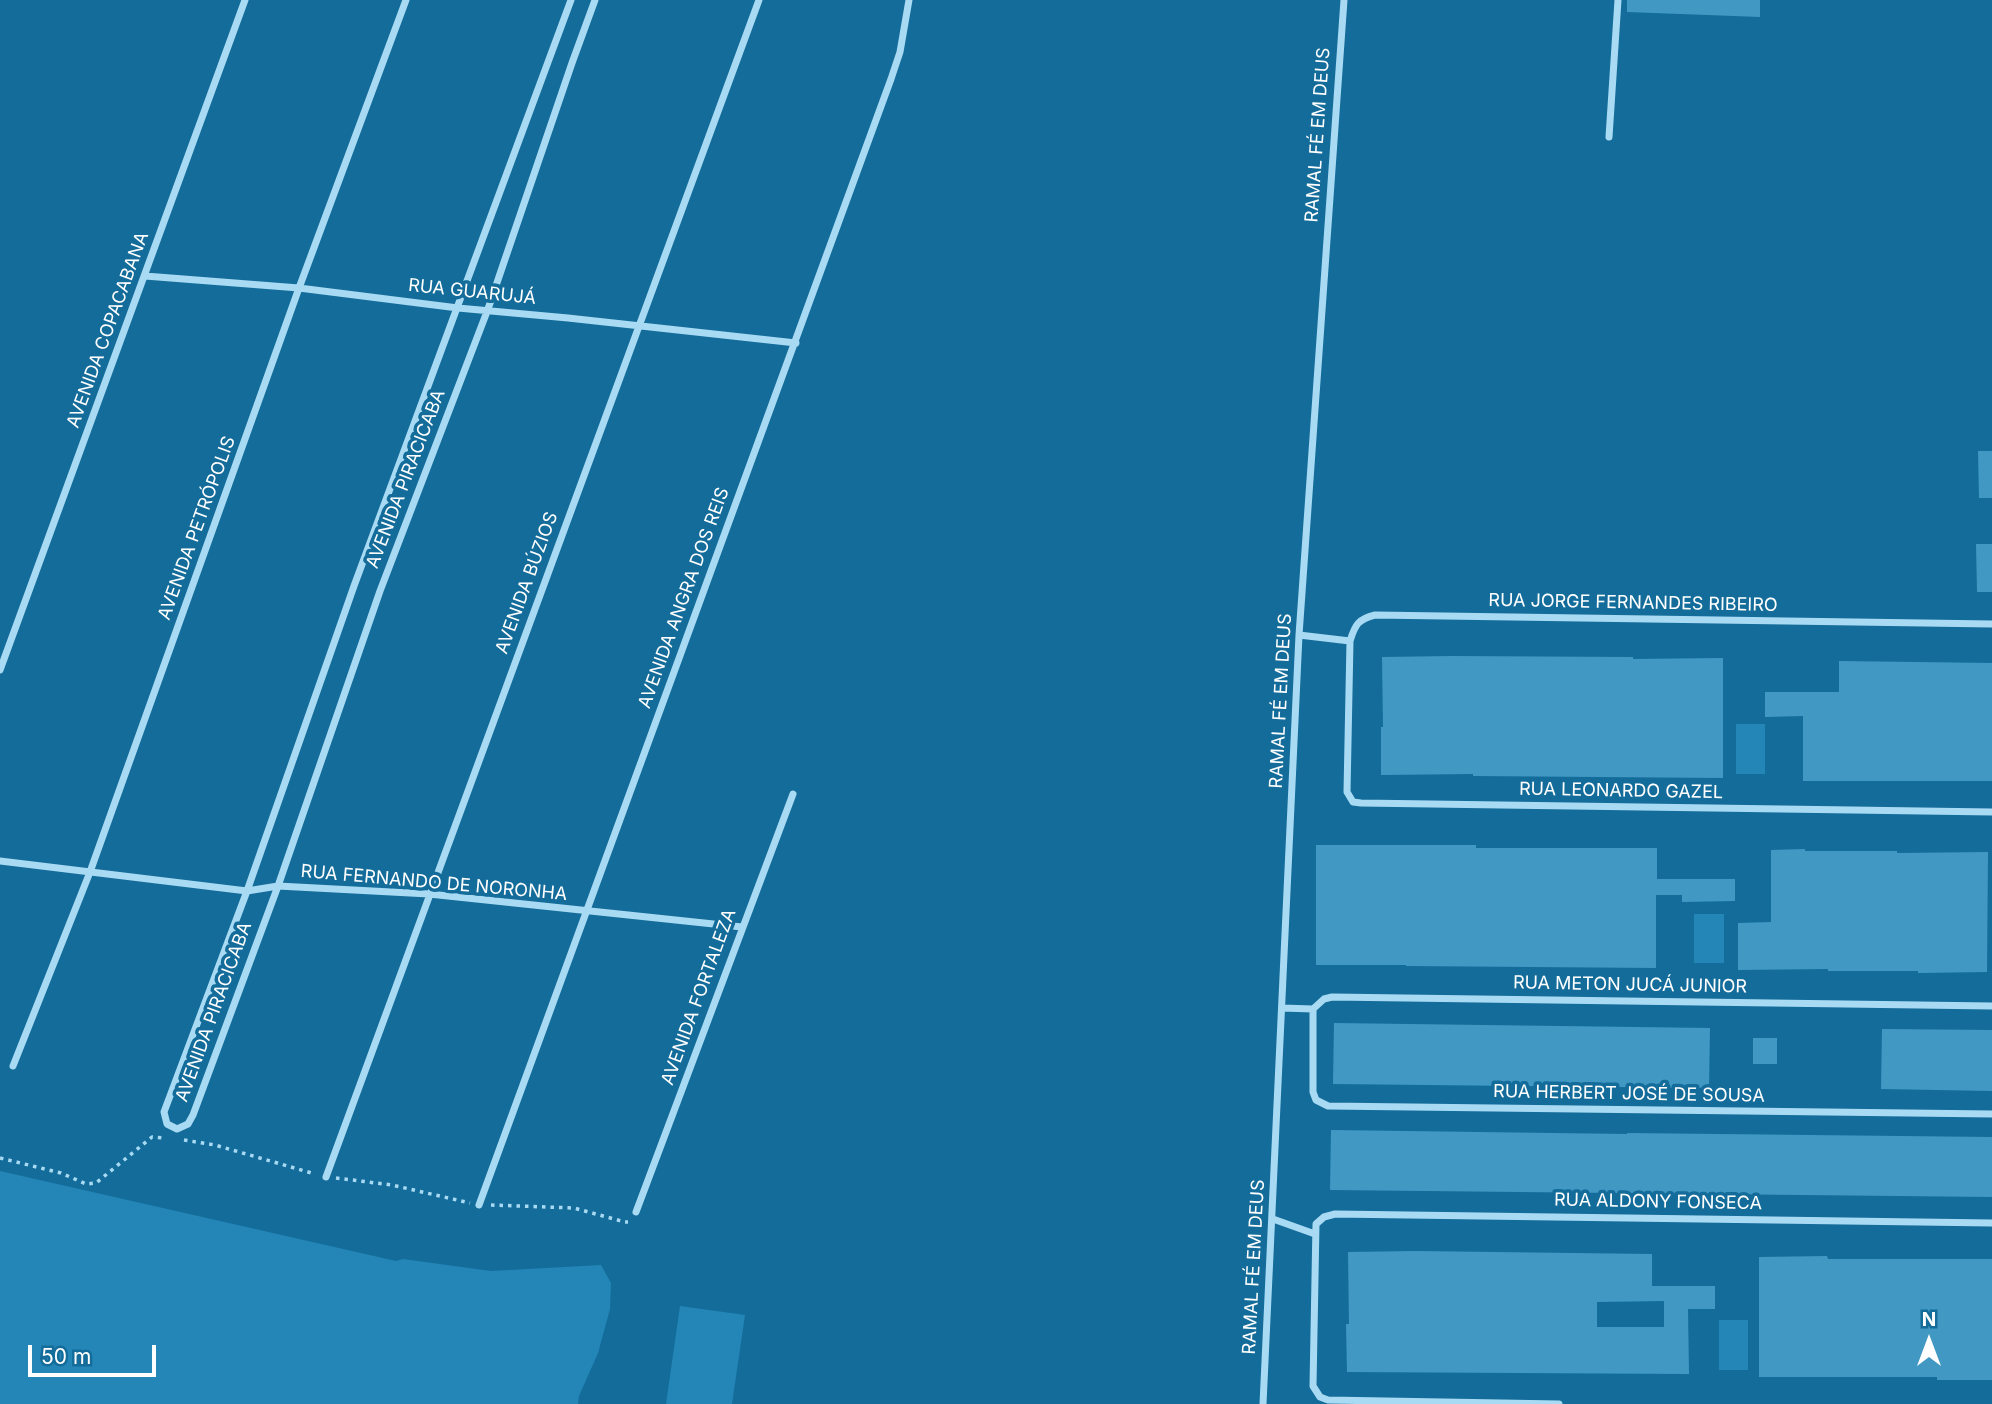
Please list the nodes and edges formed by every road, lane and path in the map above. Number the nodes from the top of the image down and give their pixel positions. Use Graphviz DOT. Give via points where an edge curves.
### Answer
graph roads {
  1 [pos="246,0"];
  2 [pos="406,0"];
  3 [pos="571,0"];
  4 [pos="595,0"];
  5 [pos="758,0"];
  6 [pos="909,0"];
  7 [pos="1344,0"];
  8 [pos="1618,0"];
  9 [pos="1609,136"];
  10 [pos="145,276"];
  11 [pos="299,288"];
  12 [pos="458,308"];
  13 [pos="488,310"];
  14 [pos="639,327"];
  15 [pos="796,343"];
  16 [pos="1992,624"];
  17 [pos="1299,635"];
  18 [pos="1350,641"];
  19 [pos="0,670"];
  20 [pos="793,794"];
  21 [pos="1992,813"];
  22 [pos="0,861"];
  23 [pos="90,872"];
  24 [pos="278,886"];
  25 [pos="247,891"];
  26 [pos="429,894"];
  27 [pos="586,911"];
  28 [pos="742,927"];
  29 [pos="1992,1006"];
  30 [pos="1282,1008"];
  31 [pos="1313,1009"];
  32 [pos="13,1066"];
  33 [pos="1992,1114"];
  34 [pos="326,1177"];
  35 [pos="479,1205"];
  36 [pos="636,1213"];
  37 [pos="1273,1219"];
  38 [pos="1992,1223"];
  39 [pos="1315,1234"];
  40 [pos="1263,1404"];
  41 [pos="1559,1404"];
  1 -- 10 [label="street, AVENIDA COPACABANA"];
  2 -- 11 [label="street, AVENIDA PETRÓPOLIS"];
  3 -- 12 [label="street, AVENIDA PIRACICABA"];
  4 -- 13 [label="street, AVENIDA PIRACICABA"];
  5 -- 14 [label="street, AVENIDA BÚZIOS"];
  6 -- 15 [label="street, AVENIDA ANGRA DOS REIS" via="900,52"];
  7 -- 17 [label="street, RAMAL FÉ EM DEUS"];
  8 -- 9 [label="street"];
  10 -- 11 [label="street, RUA GUARUJÁ"];
  10 -- 19 [label="street, AVENIDA COPACABANA"];
  11 -- 12 [label="street, RUA GUARUJÁ"];
  11 -- 23 [label="street, AVENIDA PETRÓPOLIS"];
  12 -- 13 [label="street, RUA GUARUJÁ"];
  12 -- 25 [label="street, AVENIDA PIRACICABA"];
  13 -- 14 [label="street, RUA GUARUJÁ"];
  13 -- 24 [label="street, AVENIDA PIRACICABA" via="380,592"];
  14 -- 15 [label="street, RUA GUARUJÁ"];
  14 -- 26 [label="street, AVENIDA BÚZIOS"];
  15 -- 27 [label="street, AVENIDA ANGRA DOS REIS"];
  16 -- 18 [label="street, RUA JORGE FERNANDES RIBEIRO" via="1375,615 1354,626"];
  17 -- 18 [label="street"];
  17 -- 30 [label="street, RAMAL FÉ EM DEUS"];
  18 -- 21 [label="street, RUA LEONARDO GAZEL" via="1347,792 1353,802"];
  20 -- 28 [label="street, AVENIDA FORTALEZA"];
  22 -- 23 [label="street, RUA FERNANDO DE NORONHA"];
  23 -- 25 [label="street, RUA FERNANDO DE NORONHA"];
  23 -- 32 [label="street, AVENIDA PETRÓPOLIS"];
  24 -- 25 [label="street, RUA FERNANDO DE NORONHA"];
  24 -- 25 [label="street, AVENIDA PIRACICABA" via="193,1115 177,1129 167,1124 164,1112"];
  24 -- 26 [label="street, RUA FERNANDO DE NORONHA"];
  26 -- 27 [label="street, RUA FERNANDO DE NORONHA"];
  26 -- 34 [label="street, AVENIDA BÚZIOS"];
  27 -- 28 [label="street, RUA FERNANDO DE NORONHA"];
  27 -- 35 [label="street, AVENIDA ANGRA DOS REIS"];
  28 -- 36 [label="street, AVENIDA FORTALEZA"];
  29 -- 31 [label="street, RUA METON JUCÁ JUNIOR" via="1332,997"];
  30 -- 31 [label="street"];
  30 -- 37 [label="street, RAMAL FÉ EM DEUS"];
  31 -- 33 [label="street, RUA HERBERT JOSÉ DE SOUSA" via="1313,1092 1316,1100 1328,1106"];
  37 -- 39 [label="street"];
  37 -- 40 [label="street, RAMAL FÉ EM DEUS"];
  38 -- 39 [label="street, RUA ALDONY FONSECA" via="1335,1214 1316,1224"];
  39 -- 41 [label="street" via="1313,1386 1321,1397"];
}
